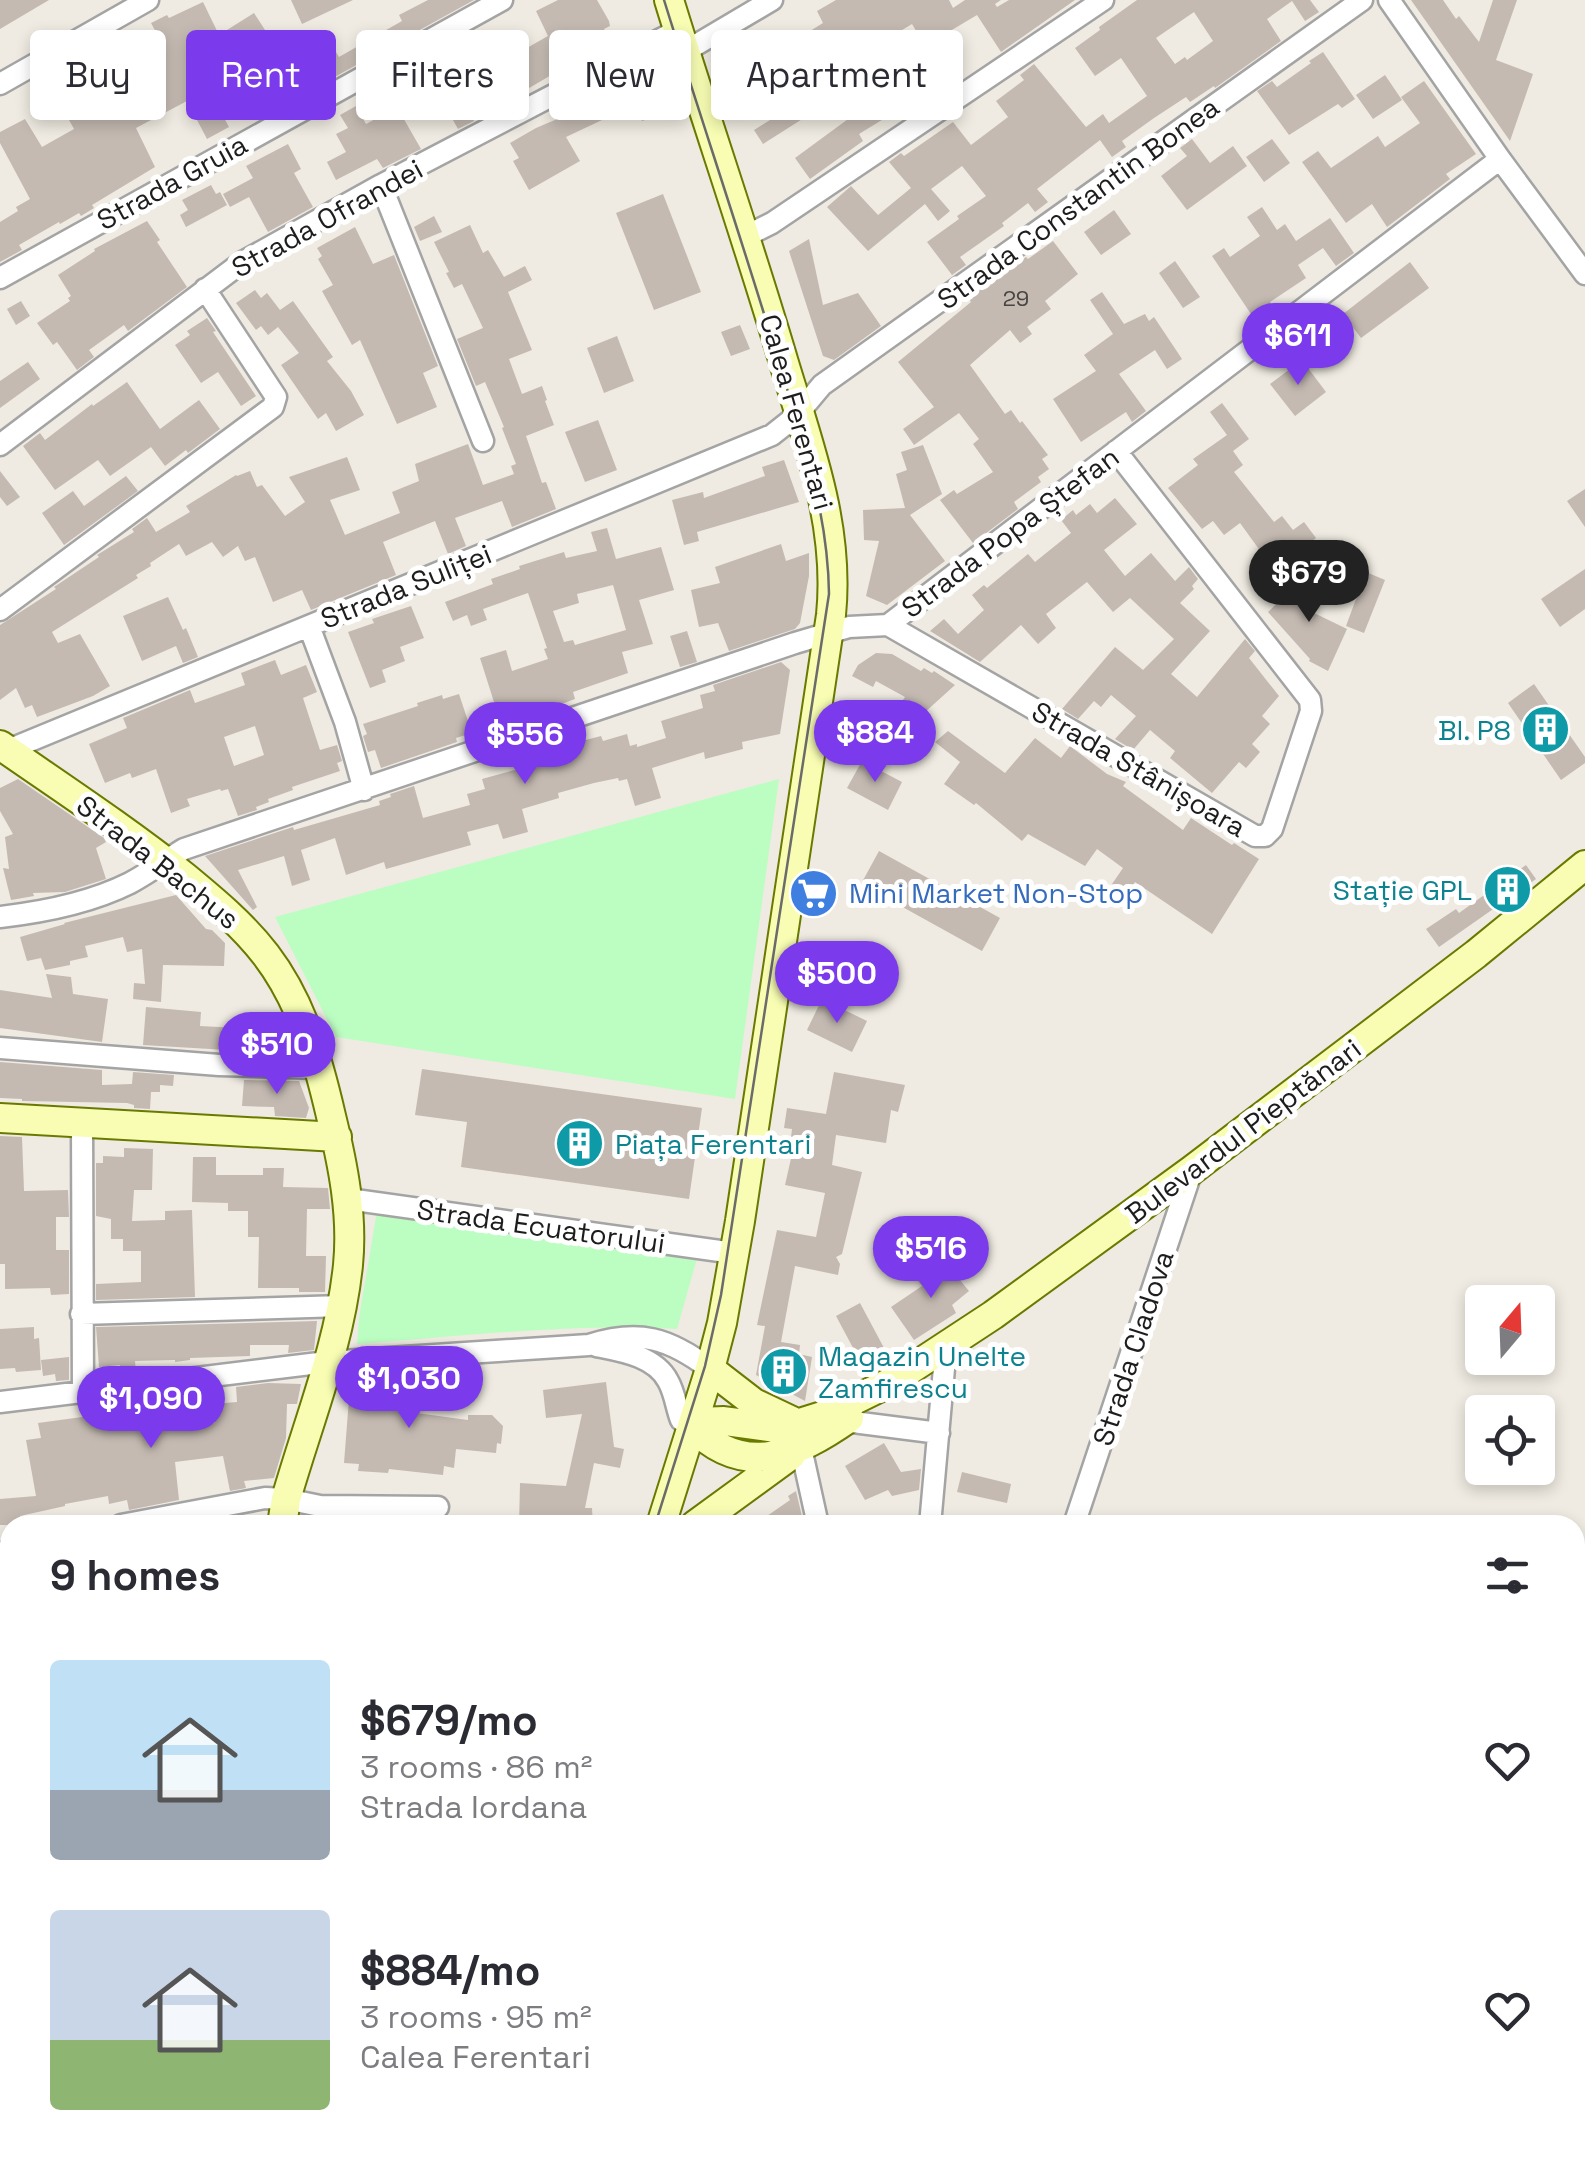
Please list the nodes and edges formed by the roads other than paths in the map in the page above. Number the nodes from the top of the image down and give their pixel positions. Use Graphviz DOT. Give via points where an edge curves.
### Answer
graph roads {
  1 [pos="148,0"];
  2 [pos="502,0"];
  3 [pos="668,0"];
  4 [pos="772,0"];
  5 [pos="1102,0"];
  6 [pos="1362,0"];
  7 [pos="1389,0"];
  8 [pos="678,30"];
  9 [pos="691,36"];
  10 [pos="691,71"];
  11 [pos="0,84"];
  12 [pos="549,104"];
  13 [pos="1500,158"];
  14 [pos="381,185"];
  15 [pos="746,236"];
  16 [pos="1578,247"];
  17 [pos="1585,274"];
  18 [pos="0,278"];
  19 [pos="205,289"];
  20 [pos="799,413"];
  21 [pos="483,441"];
  22 [pos="0,444"];
  23 [pos="1116,450"];
  24 [pos="0,610"];
  25 [pos="888,624"];
  26 [pos="309,626"];
  27 [pos="828,632"];
  28 [pos="4,748"];
  29 [pos="364,790"];
  30 [pos="164,861"];
  31 [pos="1585,865"];
  32 [pos="0,917"];
  33 [pos="0,1048"];
  34 [pos="318,1068"];
  35 [pos="0,1118"];
  36 [pos="82,1123"];
  37 [pos="336,1138"];
  38 [pos="1192,1170"];
  39 [pos="348,1199"];
  40 [pos="734,1253"];
  41 [pos="342,1306"];
  42 [pos="82,1314"];
  43 [pos="589,1345"];
  44 [pos="946,1346"];
  45 [pos="327,1362"];
  46 [pos="710,1369"];
  47 [pos="891,1382"];
  48 [pos="83,1392"];
  49 [pos="0,1402"];
  50 [pos="845,1421"];
  51 [pos="692,1426"];
  52 [pos="939,1433"];
  53 [pos="799,1436"];
  54 [pos="438,1507"];
  55 [pos="284,1512"];
  56 [pos="171,1515"];
  57 [pos="664,1515"];
  58 [pos="707,1515"];
  59 [pos="816,1515"];
  60 [pos="931,1515"];
  61 [pos="1077,1515"];
  1 -- 11 [label="street"];
  2 -- 18 [label="street, Strada Gruia"];
  3 -- 8 [label="main road, Calea Ferentari"];
  4 -- 9 [label="street, Strada Ofrandei"];
  5 -- 15 [label="street"];
  6 -- 20 [label="street, Strada Constantin Bonea" via="822,386"];
  7 -- 13 [label="street"];
  10 -- 15 [label="main road, Calea Ferentari"];
  12 -- 14 [label="street, Strada Ofrandei"];
  13 -- 16 [label="street"];
  13 -- 23 [label="street, Strada Popa Ștefan"];
  14 -- 19 [label="street, Strada Ofrandei"];
  14 -- 21 [label="street"];
  15 -- 20 [label="main road, Calea Ferentari"];
  16 -- 17 [label="street"];
  19 -- 22 [label="street, Strada Ofrandei"];
  19 -- 24 [label="street" via="276,397 274,407"];
  20 -- 26 [label="street, Strada Suliței" via="772,436"];
  20 -- 27 [label="main road, Calea Ferentari" via="829,522"];
  23 -- 25 [label="street, Strada Popa Ștefan"];
  23 -- 25 [label="street, Strada Stânișoara" via="1310,700 1265,836"];
  25 -- 27 [label="street, Strada Popa Ștefan"];
  26 -- 28 [label="street, Strada Suliței"];
  26 -- 29 [label="street"];
  27 -- 29 [label="street, Strada Popa Ștefan"];
  27 -- 40 [label="main road, Calea Ferentari"];
  28 -- 30 [label="main road, Strada Bachus"];
  29 -- 30 [label="street, Strada Popa Ștefan"];
  30 -- 32 [label="street, Strada Popa Ștefan" via="89,899"];
  30 -- 34 [label="main road, Strada Bachus" via="268,958 292,997"];
  31 -- 38 [label="main road, Bulevardul Pieptănari"];
  33 -- 34 [label="street"];
  34 -- 37 [label="main road, Strada Bachus"];
  35 -- 36 [label="main road"];
  36 -- 37 [label="main road"];
  36 -- 42 [label="street"];
  37 -- 39 [label="main road, Strada Bachus"];
  38 -- 44 [label="main road, Bulevardul Pieptănari"];
  38 -- 61 [label="street, Strada Cladova"];
  39 -- 40 [label="street, Strada Ecuatorului"];
  39 -- 41 [label="main road, Strada Bachus"];
  40 -- 46 [label="main road, Calea Ferentari"];
  41 -- 42 [label="street"];
  41 -- 45 [label="main road, Strada Bachus"];
  42 -- 48 [label="street"];
  43 -- 45 [label="street"];
  43 -- 46 [label="street" via="608,1338 660,1340"];
  43 -- 51 [label="street" via="656,1366 670,1383 681,1420"];
  44 -- 47 [label="main road, Bulevardul Pieptănari"];
  44 -- 52 [label="street"];
  45 -- 48 [label="street"];
  45 -- 55 [label="main road, Strada Bachus"];
  46 -- 51 [label="main road, Calea Ferentari"];
  46 -- 53 [label="main road"];
  47 -- 50 [label="main road, Bulevardul Pieptănari"];
  47 -- 53 [label="main road, Bulevardul Pieptănari"];
  48 -- 49 [label="street"];
  50 -- 52 [label="street"];
  50 -- 53 [label="main road, Bulevardul Pieptănari"];
  51 -- 53 [label="main road, Bulevardul Pieptănari" via="724,1420"];
  51 -- 57 [label="main road, Calea Ferentari"];
  52 -- 60 [label="street"];
  53 -- 58 [label="main road"];
  53 -- 59 [label="street"];
  54 -- 55 [label="street"];
  55 -- 56 [label="street" via="265,1498"];
}
